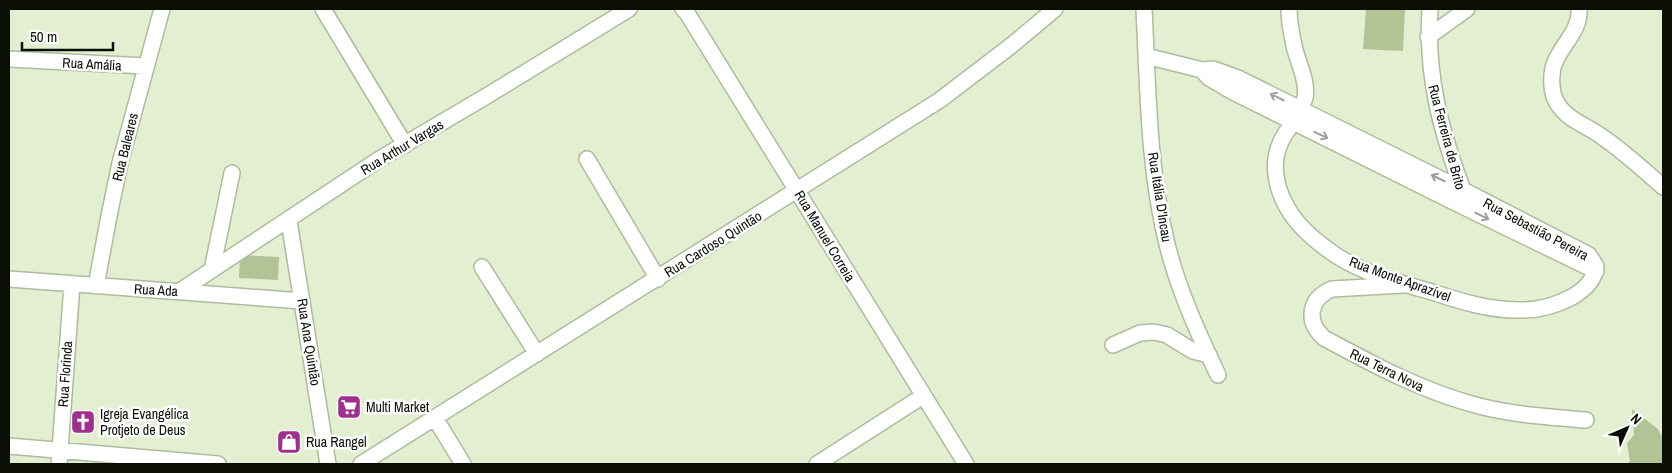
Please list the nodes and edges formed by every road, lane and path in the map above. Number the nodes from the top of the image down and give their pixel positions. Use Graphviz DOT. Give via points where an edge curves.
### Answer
graph roads {
  1 [pos="162,9"];
  2 [pos="323,9"];
  3 [pos="629,9"];
  4 [pos="683,9"];
  5 [pos="1055,9"];
  6 [pos="1144,9"];
  7 [pos="1289,9"];
  8 [pos="1430,9"];
  9 [pos="1467,9"];
  10 [pos="1579,9"];
  11 [pos="1428,38"];
  12 [pos="1146,56"];
  13 [pos="9,59"];
  14 [pos="146,66"];
  15 [pos="1297,116"];
  16 [pos="405,144"];
  17 [pos="587,159"];
  18 [pos="232,173"];
  19 [pos="1663,187"];
  20 [pos="798,190"];
  21 [pos="1463,190"];
  22 [pos="1462,206"];
  23 [pos="288,221"];
  24 [pos="482,267"];
  25 [pos="212,270"];
  26 [pos="1596,271"];
  27 [pos="658,278"];
  28 [pos="9,280"];
  29 [pos="72,284"];
  30 [pos="1406,285"];
  31 [pos="96,286"];
  32 [pos="180,291"];
  33 [pos="302,301"];
  34 [pos="1113,345"];
  35 [pos="537,354"];
  36 [pos="1209,355"];
  37 [pos="1218,375"];
  38 [pos="923,396"];
  39 [pos="435,418"];
  40 [pos="1586,420"];
  41 [pos="9,446"];
  42 [pos="59,457"];
  43 [pos="218,464"];
  44 [pos="328,464"];
  45 [pos="361,464"];
  46 [pos="463,464"];
  47 [pos="816,464"];
  48 [pos="966,464"];
  1 -- 14 [label="street, Rua Baleares"];
  2 -- 16 [label="street"];
  3 -- 16 [label="street, Rua Arthur Vargas"];
  4 -- 20 [label="street, Rua Manuel Correia"];
  5 -- 20 [label="street, Rua Cardoso Quintão" via="940,100"];
  6 -- 12 [label="street, Rua Itália D'Incau"];
  7 -- 15 [label="street" via="1305,86 1305,97"];
  8 -- 11 [label="street, Rua Ferreira de Brito"];
  9 -- 11 [label="street"];
  10 -- 19 [label="street" via="1573,34 1555,61 1552,83 1555,100 1569,117 1609,141"];
  11 -- 21 [label="street, Rua Ferreira de Brito" via="1438,112"];
  12 -- 15 [label="street, Rua Sebastião Pereira" via="1223,72"];
  12 -- 36 [label="street, Rua Itália D'Incau" via="1154,177 1167,244 1189,311"];
  13 -- 14 [label="street, Rua Amália"];
  14 -- 31 [label="street, Rua Baleares" via="120,162"];
  21 -- 15 [label="street, Rua Sebastião Pereira, one-way"];
  15 -- 22 [label="street, Rua Sebastião Pereira, one-way"];
  15 -- 30 [label="street, Rua Monte Aprazível" via="1276,150 1274,165 1288,209 1302,228 1338,256"];
  16 -- 23 [label="street, Rua Arthur Vargas"];
  17 -- 27 [label="street"];
  18 -- 25 [label="street"];
  20 -- 27 [label="street, Rua Cardoso Quintão"];
  20 -- 38 [label="street, Rua Manuel Correia"];
  21 -- 22 [label="street, Rua Ferreira de Brito"];
  21 -- 26 [label="street, Rua Sebastião Pereira" via="1589,255"];
  22 -- 26 [label="street, Rua Sebastião Pereira, one-way"];
  23 -- 25 [label="street, Rua Arthur Vargas"];
  23 -- 33 [label="street, Rua Ana Quintão"];
  24 -- 35 [label="street"];
  25 -- 32 [label="street, Rua Arthur Vargas"];
  26 -- 30 [label="street, Rua Monte Aprazível" via="1590,283 1575,295 1534,310 1493,308"];
  27 -- 35 [label="street, Rua Cardoso Quintão"];
  28 -- 29 [label="street, Rua Ada"];
  29 -- 31 [label="street, Rua Ada"];
  29 -- 42 [label="street, Rua Florinda"];
  30 -- 40 [label="street, Rua Terra Nova" via="1332,289 1323,293 1313,307 1312,324 1324,338 1430,390 1512,413"];
  31 -- 32 [label="street, Rua Ada"];
  32 -- 33 [label="street, Rua Ada"];
  33 -- 44 [label="street, Rua Ana Quintão"];
  34 -- 36 [label="street" via="1140,333 1154,332"];
  35 -- 39 [label="street, Rua Cardoso Quintão"];
  36 -- 37 [label="street, Rua Itália D'Incau"];
  38 -- 47 [label="street"];
  38 -- 48 [label="street, Rua Manuel Correia"];
  39 -- 45 [label="street, Rua Cardoso Quintão"];
  39 -- 46 [label="street"];
  41 -- 42 [label="street"];
  42 -- 43 [label="street"];
}
